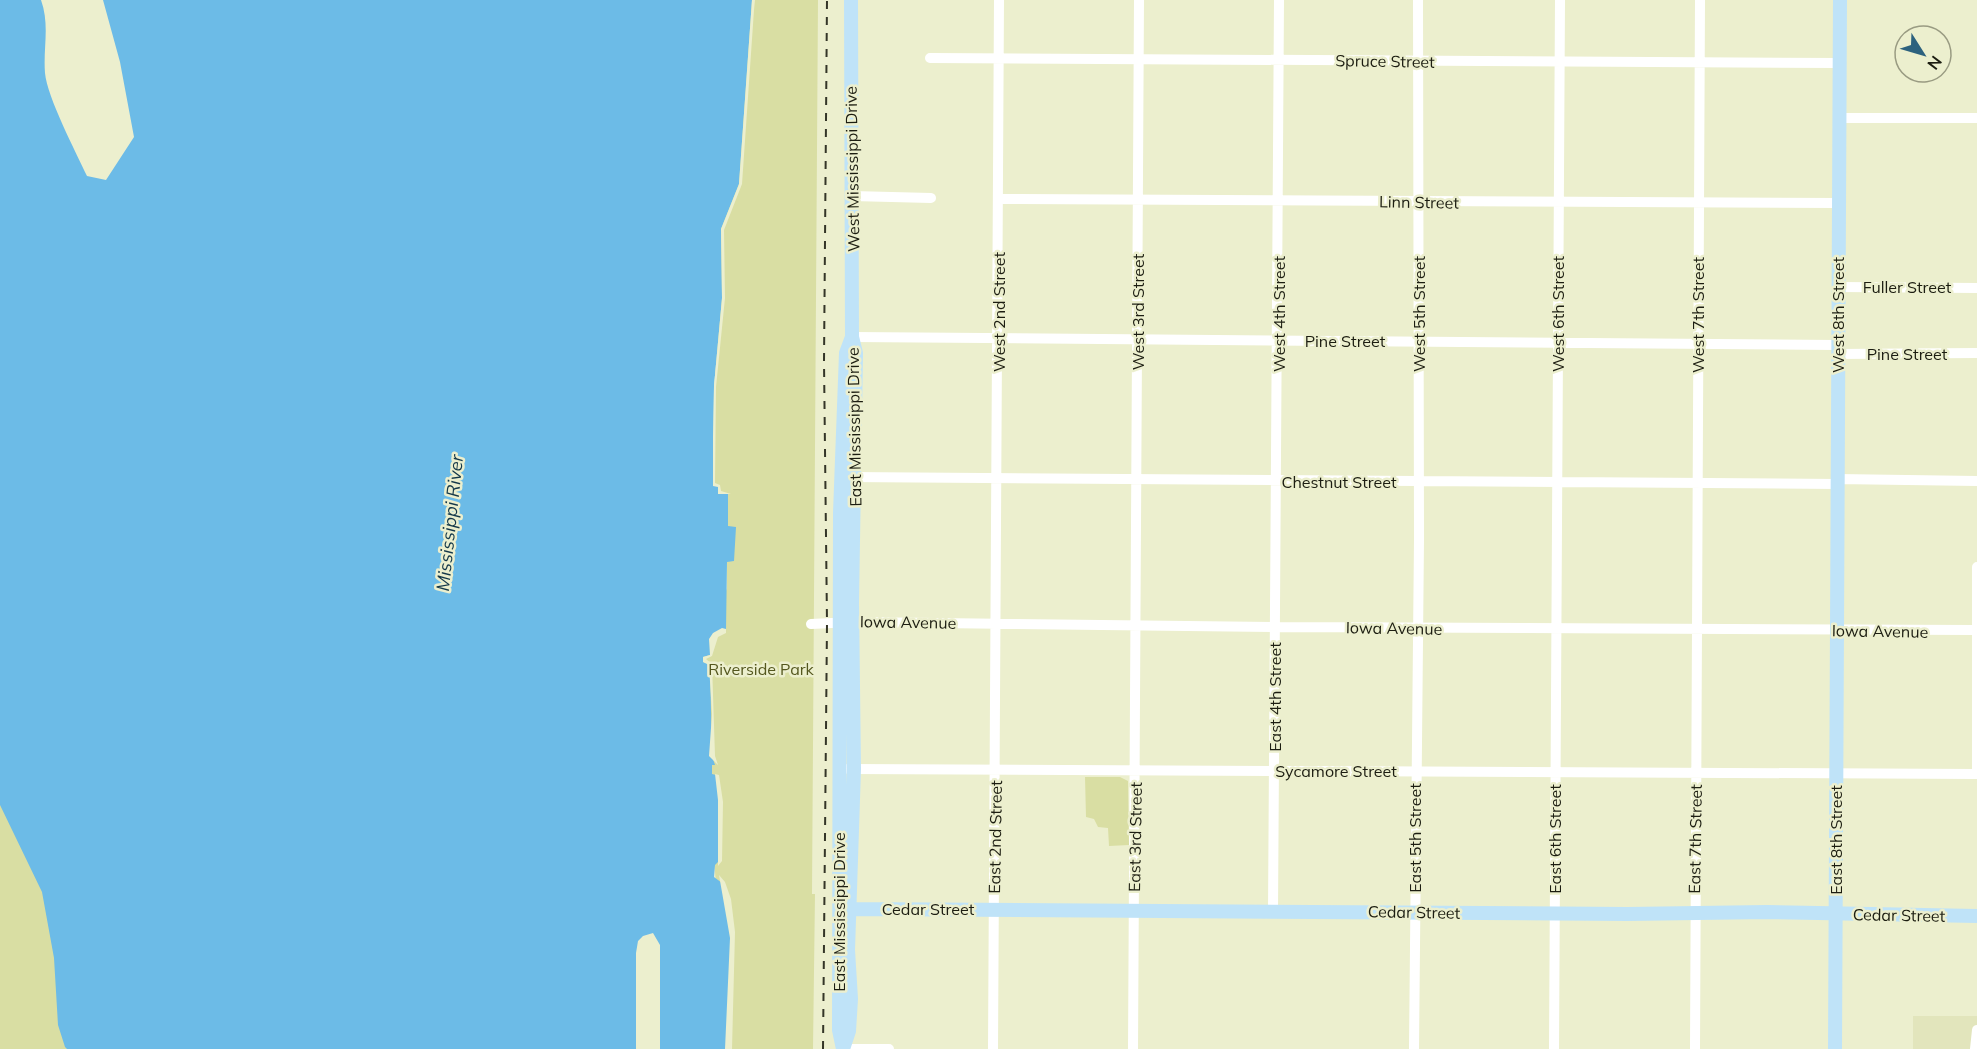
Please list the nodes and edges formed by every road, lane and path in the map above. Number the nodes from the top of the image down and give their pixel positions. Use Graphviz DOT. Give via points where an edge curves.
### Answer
graph roads {
  1 [pos="851,0"];
  2 [pos="999,0"];
  3 [pos="1138,0"];
  4 [pos="1279,0"];
  5 [pos="1418,0"];
  6 [pos="1560,0"];
  7 [pos="1700,0"];
  8 [pos="1840,0"];
  9 [pos="930,58"];
  10 [pos="999,59"];
  11 [pos="1138,60"];
  12 [pos="1279,60"];
  13 [pos="1418,61"];
  14 [pos="1559,62"];
  15 [pos="1699,62"];
  16 [pos="1840,63"];
  17 [pos="1839,118"];
  18 [pos="1977,118"];
  19 [pos="852,196"];
  20 [pos="932,198"];
  21 [pos="999,199"];
  22 [pos="1138,200"];
  23 [pos="1279,201"];
  24 [pos="1419,201"];
  25 [pos="1559,202"];
  26 [pos="1698,203"];
  27 [pos="1839,203"];
  28 [pos="1838,287"];
  29 [pos="1977,288"];
  30 [pos="852,337"];
  31 [pos="998,339"];
  32 [pos="1138,340"];
  33 [pos="1279,341"];
  34 [pos="1419,342"];
  35 [pos="1558,342"];
  36 [pos="1698,343"];
  37 [pos="1838,349"];
  38 [pos="1977,353"];
  39 [pos="841,477"];
  40 [pos="855,477"];
  41 [pos="998,480"];
  42 [pos="1137,481"];
  43 [pos="1977,481"];
  44 [pos="1278,482"];
  45 [pos="1837,482"];
  46 [pos="1418,483"];
  47 [pos="1558,483"];
  48 [pos="1697,484"];
  49 [pos="1977,567"];
  50 [pos="846,622"];
  51 [pos="811,624"];
  52 [pos="1137,624"];
  53 [pos="996,625"];
  54 [pos="1276,627"];
  55 [pos="1416,627"];
  56 [pos="1556,628"];
  57 [pos="1697,629"];
  58 [pos="1837,630"];
  59 [pos="1976,630"];
  60 [pos="838,769"];
  61 [pos="854,769"];
  62 [pos="995,770"];
  63 [pos="1136,770"];
  64 [pos="1274,770"];
  65 [pos="1416,772"];
  66 [pos="1556,772"];
  67 [pos="1696,773"];
  68 [pos="1836,774"];
  69 [pos="1977,774"];
  70 [pos="850,909"];
  71 [pos="994,909"];
  72 [pos="1134,910"];
  73 [pos="1273,911"];
  74 [pos="1415,913"];
  75 [pos="1555,913"];
  76 [pos="1695,913"];
  77 [pos="1836,914"];
  78 [pos="1977,916"];
  79 [pos="1977,1030"];
  80 [pos="843,1049"];
  81 [pos="889,1049"];
  82 [pos="993,1049"];
  83 [pos="1133,1049"];
  84 [pos="1414,1049"];
  85 [pos="1554,1049"];
  86 [pos="1695,1049"];
  87 [pos="1835,1049"];
  88 [pos="1976,1049"];
  1 -- 19 [label="main road, West Mississippi Drive"];
  2 -- 10 [label="street, West 2nd Street"];
  3 -- 11 [label="street, West 3rd Street"];
  4 -- 12 [label="street, West 4th Street"];
  5 -- 13 [label="street, West 5th Street"];
  6 -- 14 [label="street, West 6th Street"];
  7 -- 15 [label="street, West 7th Street"];
  8 -- 16 [label="main road, West 8th Street"];
  9 -- 10 [label="street, Spruce Street"];
  10 -- 11 [label="street, Spruce Street"];
  10 -- 21 [label="street, West 2nd Street"];
  11 -- 12 [label="street, Spruce Street"];
  11 -- 22 [label="street, West 3rd Street"];
  12 -- 13 [label="street, Spruce Street"];
  12 -- 23 [label="street, West 4th Street"];
  13 -- 14 [label="street, Spruce Street"];
  13 -- 24 [label="street, West 5th Street"];
  14 -- 15 [label="street, Spruce Street"];
  14 -- 25 [label="street, West 6th Street"];
  15 -- 16 [label="street, Spruce Street"];
  15 -- 26 [label="street, West 7th Street"];
  16 -- 17 [label="main road, West 8th Street"];
  17 -- 18 [label="street"];
  17 -- 27 [label="main road, West 8th Street"];
  19 -- 20 [label="street"];
  19 -- 30 [label="main road, West Mississippi Drive"];
  21 -- 22 [label="street, Linn Street"];
  21 -- 31 [label="street, West 2nd Street"];
  22 -- 23 [label="street, Linn Street"];
  22 -- 32 [label="street, West 3rd Street"];
  23 -- 24 [label="street, Linn Street"];
  23 -- 33 [label="street, West 4th Street"];
  24 -- 25 [label="street, Linn Street"];
  24 -- 34 [label="street, West 5th Street"];
  25 -- 26 [label="street, Linn Street"];
  25 -- 35 [label="street, West 6th Street"];
  26 -- 27 [label="street, Linn Street"];
  26 -- 36 [label="street, West 7th Street"];
  27 -- 28 [label="main road, West 8th Street"];
  28 -- 29 [label="street, Fuller Street"];
  28 -- 37 [label="main road, West 8th Street"];
  30 -- 31 [label="street, Pine Street"];
  30 -- 39 [label="main road, East Mississippi Drive" via="846,353"];
  30 -- 40 [label="main road, East Mississippi Drive" via="856,353"];
  31 -- 32 [label="street, Pine Street"];
  31 -- 41 [label="street, West 2nd Street"];
  32 -- 33 [label="street, Pine Street"];
  32 -- 42 [label="street, West 3rd Street"];
  33 -- 34 [label="street, Pine Street"];
  33 -- 44 [label="street, West 4th Street"];
  34 -- 35 [label="street, Pine Street"];
  34 -- 46 [label="street, West 5th Street"];
  35 -- 36 [label="street, Pine Street"];
  35 -- 47 [label="street, West 6th Street"];
  36 -- 37 [label="street, Pine Street"];
  36 -- 48 [label="street, West 7th Street"];
  37 -- 38 [label="street, Pine Street"];
  37 -- 45 [label="main road, West 8th Street"];
  39 -- 40 [label="street, Chestnut Street"];
  39 -- 50 [label="main road, East Mississippi Drive"];
  40 -- 41 [label="street, Chestnut Street"];
  40 -- 50 [label="main road, East Mississippi Drive"];
  41 -- 42 [label="street, Chestnut Street"];
  41 -- 53 [label="street, West 2nd Street"];
  42 -- 44 [label="street, Chestnut Street"];
  42 -- 52 [label="street, West 3rd Street"];
  43 -- 45 [label="street, Chestnut Street"];
  44 -- 46 [label="street, Chestnut Street"];
  44 -- 54 [label="street, West 4th Street"];
  45 -- 48 [label="street, Chestnut Street"];
  45 -- 58 [label="main road, West 8th Street"];
  46 -- 47 [label="street, Chestnut Street"];
  46 -- 55 [label="street, West 5th Street"];
  47 -- 48 [label="street, Chestnut Street"];
  47 -- 56 [label="street, West 6th Street"];
  48 -- 57 [label="street, West 7th Street"];
  49 -- 59 [label="street"];
  50 -- 51 [label="street, Iowa Avenue"];
  50 -- 53 [label="street, Iowa Avenue"];
  50 -- 60 [label="main road, East Mississippi Drive"];
  50 -- 61 [label="main road, East Mississippi Drive"];
  52 -- 53 [label="street, Iowa Avenue"];
  52 -- 54 [label="street, Iowa Avenue"];
  52 -- 63 [label="street, East 3rd Street"];
  53 -- 62 [label="street, East 2nd Street"];
  54 -- 55 [label="street, Iowa Avenue"];
  54 -- 64 [label="street, East 4th Street"];
  55 -- 56 [label="street, Iowa Avenue"];
  55 -- 65 [label="street, East 5th Street"];
  56 -- 57 [label="street, Iowa Avenue"];
  56 -- 66 [label="street, East 6th Street"];
  57 -- 58 [label="street, Iowa Avenue"];
  57 -- 67 [label="street, East 7th Street"];
  58 -- 59 [label="street, Iowa Avenue"];
  58 -- 68 [label="main road, East 8th Street"];
  59 -- 69 [label="street"];
  60 -- 61 [label="street, Sycamore Street"];
  60 -- 80 [label="main road, East Mississippi Drive" via="839,1030"];
  61 -- 62 [label="street, Sycamore Street"];
  61 -- 70 [label="main road, East Mississippi Drive"];
  62 -- 63 [label="street, Sycamore Street"];
  62 -- 71 [label="street, East 2nd Street"];
  63 -- 64 [label="street, Sycamore Street"];
  63 -- 72 [label="street, East 3rd Street"];
  64 -- 65 [label="street, Sycamore Street"];
  64 -- 73 [label="street, East 4th Street"];
  65 -- 66 [label="street, Sycamore Street"];
  65 -- 74 [label="street, East 5th Street"];
  66 -- 67 [label="street, Sycamore Street"];
  66 -- 75 [label="street, East 6th Street"];
  67 -- 68 [label="street, Sycamore Street"];
  67 -- 76 [label="street, East 7th Street"];
  68 -- 69 [label="street, Sycamore Street"];
  68 -- 77 [label="main road, East 8th Street"];
  70 -- 71 [label="main road, Cedar Street"];
  70 -- 80 [label="main road, East Mississippi Drive" via="851,999 849,1031"];
  71 -- 72 [label="main road, Cedar Street"];
  71 -- 82 [label="street, East 2nd Street"];
  72 -- 73 [label="main road, Cedar Street"];
  72 -- 83 [label="street, East 3rd Street"];
  73 -- 74 [label="main road, Cedar Street"];
  74 -- 75 [label="main road, Cedar Street"];
  74 -- 84 [label="street, East 5th Street"];
  75 -- 76 [label="main road, Cedar Street"];
  75 -- 85 [label="street, East 6th Street"];
  76 -- 77 [label="main road, Cedar Street"];
  76 -- 86 [label="street, East 7th Street"];
  77 -- 78 [label="main road, Cedar Street"];
  77 -- 87 [label="main road, East 8th Street"];
  79 -- 88 [label="street"];
  80 -- 81 [label="street"];
}
